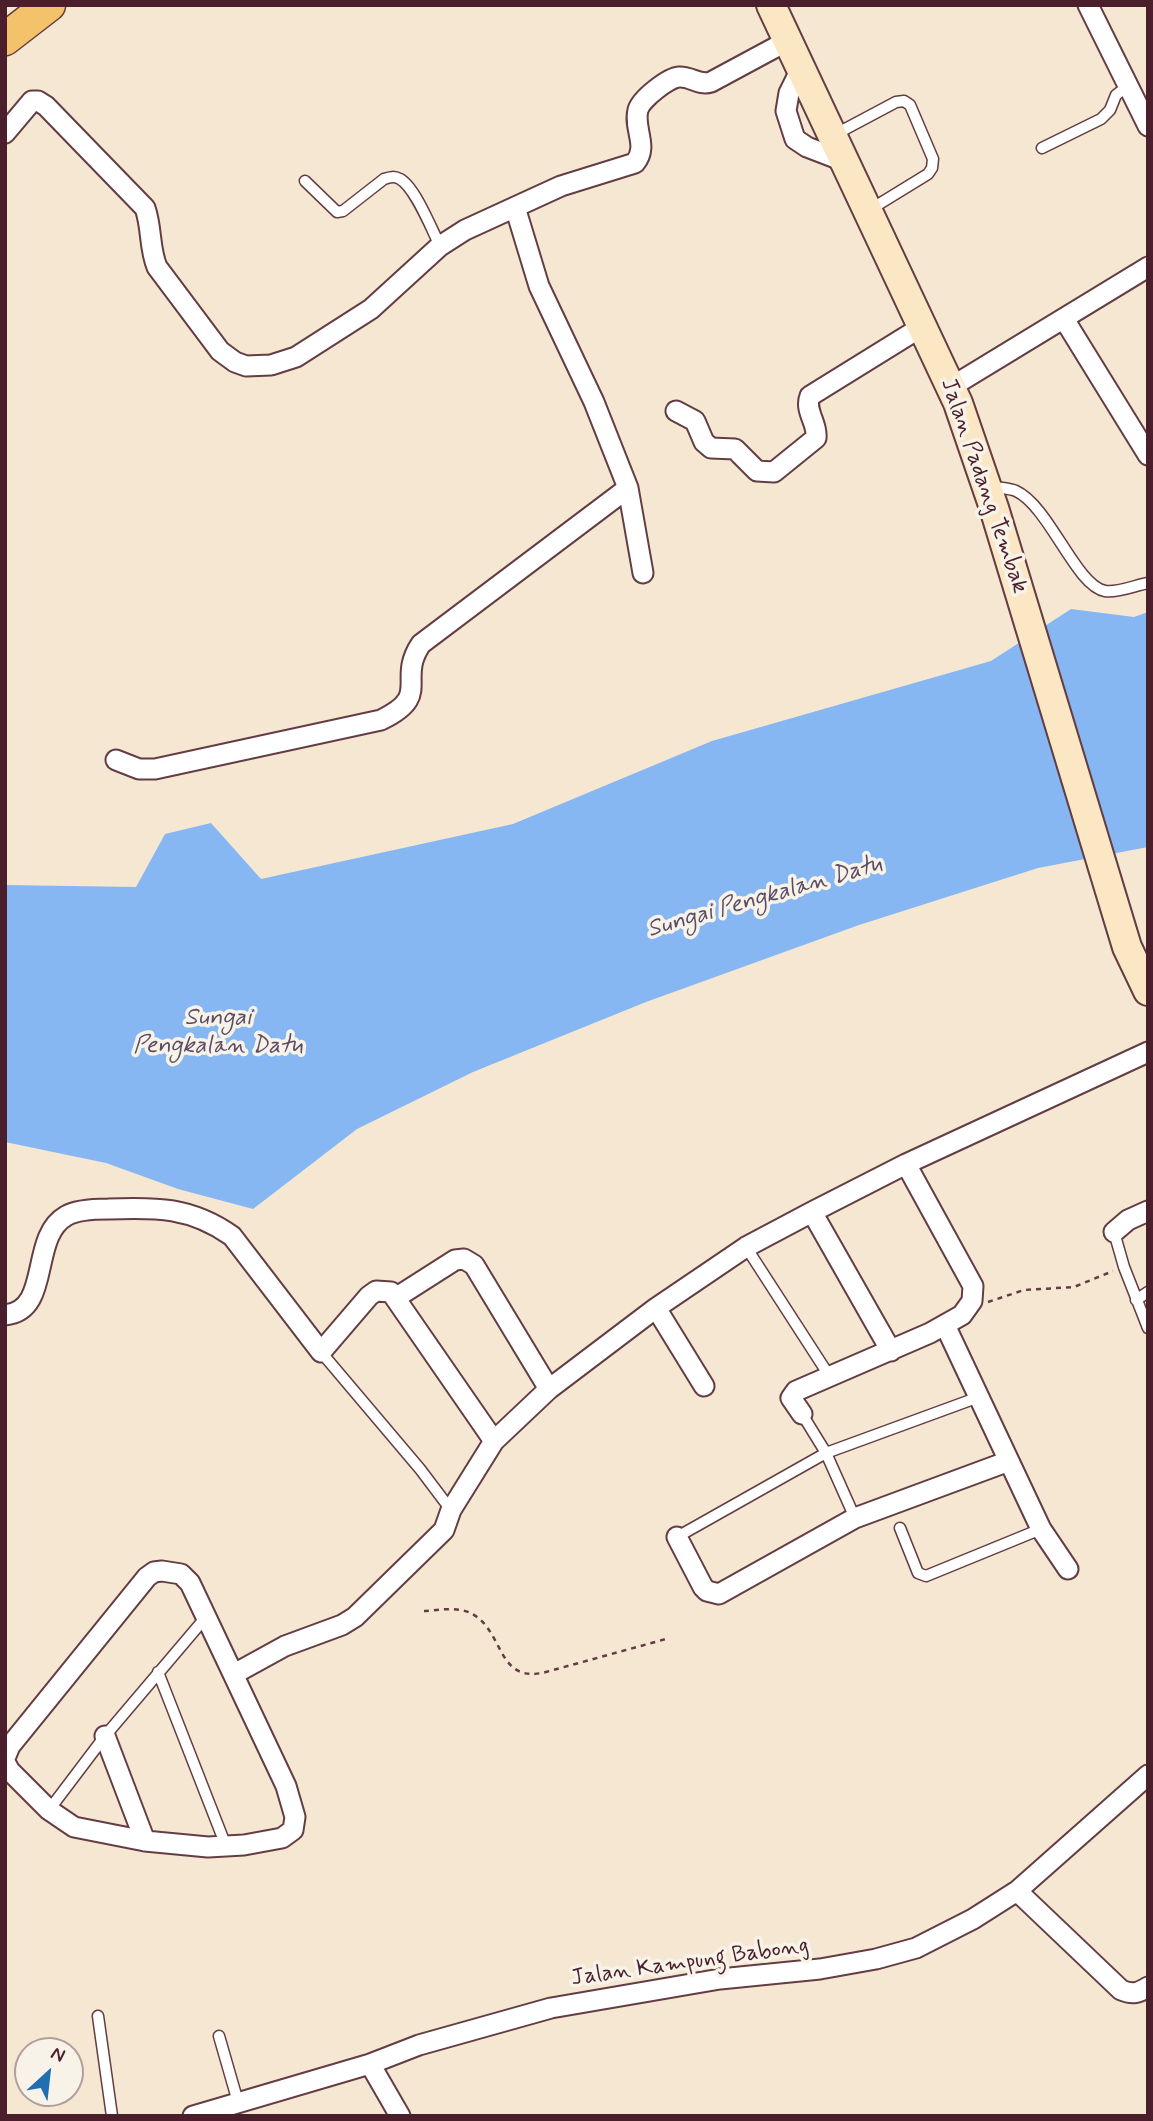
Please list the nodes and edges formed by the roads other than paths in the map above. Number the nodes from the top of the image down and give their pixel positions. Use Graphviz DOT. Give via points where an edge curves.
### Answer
graph roads {
  1 [pos="49,5"];
  2 [pos="771,5"];
  3 [pos="1088,5"];
  4 [pos="9,28"];
  5 [pos="789,40"];
  6 [pos="802,67"];
  7 [pos="1128,86"];
  8 [pos="1148,126"];
  9 [pos="5,133"];
  10 [pos="834,135"];
  11 [pos="1042,148"];
  12 [pos="846,162"];
  13 [pos="305,181"];
  14 [pos="515,207"];
  15 [pos="869,210"];
  16 [pos="440,246"];
  17 [pos="1148,267"];
  18 [pos="1064,319"];
  19 [pos="923,326"];
  20 [pos="951,387"];
  21 [pos="676,411"];
  22 [pos="1148,455"];
  23 [pos="628,488"];
  24 [pos="990,497"];
  25 [pos="643,573"];
  26 [pos="1148,583"];
  27 [pos="116,760"];
  28 [pos="1148,991"];
  29 [pos="1148,1052"];
  30 [pos="906,1164"];
  31 [pos="1148,1211"];
  32 [pos="812,1212"];
  33 [pos="1114,1232"];
  34 [pos="746,1247"];
  35 [pos="1148,1292"];
  36 [pos="397,1297"];
  37 [pos="1136,1300"];
  38 [pos="656,1308"];
  39 [pos="5,1315"];
  40 [pos="945,1325"];
  41 [pos="1148,1328"];
  42 [pos="891,1350"];
  43 [pos="321,1352"];
  44 [pos="830,1377"];
  45 [pos="704,1386"];
  46 [pos="549,1389"];
  47 [pos="979,1397"];
  48 [pos="802,1414"];
  49 [pos="494,1441"];
  50 [pos="826,1453"];
  51 [pos="1009,1461"];
  52 [pos="451,1510"];
  53 [pos="855,1518"];
  54 [pos="900,1528"];
  55 [pos="1041,1529"];
  56 [pos="677,1537"];
  57 [pos="1068,1569"];
  58 [pos="206,1617"];
  59 [pos="158,1672"];
  60 [pos="234,1674"];
  61 [pos="105,1736"];
  62 [pos="5,1760"];
  63 [pos="1148,1775"];
  64 [pos="49,1810"];
  65 [pos="145,1841"];
  66 [pos="226,1846"];
  67 [pos="1017,1891"];
  68 [pos="1148,1987"];
  69 [pos="97,2016"];
  70 [pos="219,2036"];
  71 [pos="370,2064"];
  72 [pos="238,2102"];
  73 [pos="111,2116"];
  74 [pos="193,2116"];
  75 [pos="400,2116"];
  1 -- 4 [label="main road"];
  2 -- 5 [label="main road, Jalan Padang Tembak"];
  3 -- 7 [label="street"];
  5 -- 6 [label="main road, Jalan Padang Tembak"];
  5 -- 14 [label="street" via="711,82 675,77 650,93 639,108 642,150 635,163 561,186"];
  6 -- 10 [label="main road, Jalan Padang Tembak"];
  6 -- 12 [label="street" via="786,111 795,139"];
  7 -- 8 [label="street"];
  7 -- 11 [label="lane" via="1116,95 1101,119"];
  9 -- 16 [label="street" via="32,101 46,106 145,208 157,267 220,351 246,366 296,357 371,309"];
  10 -- 12 [label="main road, Jalan Padang Tembak"];
  10 -- 15 [label="lane" via="896,102 910,105 933,159 932,168"];
  12 -- 15 [label="main road, Jalan Padang Tembak"];
  13 -- 16 [label="lane" via="337,212 384,179 399,178 408,186"];
  14 -- 16 [label="street"];
  14 -- 23 [label="street" via="539,286 594,402"];
  15 -- 19 [label="main road, Jalan Padang Tembak"];
  17 -- 18 [label="street"];
  18 -- 20 [label="street"];
  18 -- 22 [label="street"];
  19 -- 20 [label="main road, Jalan Padang Tembak"];
  19 -- 21 [label="street" via="810,396 807,404 816,438 775,472 757,471 734,449 711,448 695,421"];
  20 -- 24 [label="main road, Jalan Padang Tembak"];
  23 -- 25 [label="street"];
  23 -- 27 [label="street" via="421,644 411,664 408,703 395,713 381,720 155,769 139,769"];
  24 -- 26 [label="lane" via="1016,491 1029,501 1082,574 1099,588 1108,591"];
  24 -- 28 [label="main road, Jalan Padang Tembak" via="1127,947"];
  29 -- 30 [label="street"];
  30 -- 32 [label="street"];
  30 -- 40 [label="street" via="973,1286 968,1308"];
  31 -- 33 [label="street"];
  32 -- 34 [label="street"];
  32 -- 42 [label="street"];
  33 -- 37 [label="lane"];
  34 -- 38 [label="street"];
  34 -- 44 [label="lane"];
  35 -- 37 [label="lane"];
  36 -- 43 [label="street" via="376,1291"];
  36 -- 46 [label="street" via="455,1260 474,1265"];
  36 -- 49 [label="street"];
  37 -- 41 [label="lane"];
  38 -- 45 [label="street"];
  38 -- 46 [label="street"];
  39 -- 43 [label="street" via="28,1306 53,1229 66,1216 97,1209 157,1207 220,1227 232,1236"];
  40 -- 42 [label="street"];
  40 -- 47 [label="street"];
  42 -- 44 [label="street"];
  43 -- 52 [label="lane"];
  44 -- 48 [label="street" via="792,1394"];
  46 -- 49 [label="street"];
  47 -- 50 [label="lane"];
  47 -- 51 [label="street"];
  48 -- 50 [label="lane"];
  49 -- 52 [label="street"];
  50 -- 53 [label="lane"];
  50 -- 56 [label="lane"];
  51 -- 53 [label="street"];
  51 -- 55 [label="street"];
  52 -- 60 [label="street" via="444,1530 355,1617 285,1646"];
  53 -- 56 [label="street" via="719,1594 703,1587"];
  54 -- 55 [label="lane" via="918,1573 926,1576"];
  55 -- 57 [label="street"];
  58 -- 59 [label="lane"];
  58 -- 60 [label="street"];
  58 -- 62 [label="street" via="184,1576 162,1571 150,1574 10,1746"];
  59 -- 61 [label="lane"];
  59 -- 66 [label="lane"];
  60 -- 66 [label="street" via="286,1786 296,1824 282,1838"];
  61 -- 64 [label="lane"];
  61 -- 65 [label="street"];
  62 -- 64 [label="street" via="10,1771"];
  63 -- 67 [label="street, Jalan Kampung Babong"];
  64 -- 65 [label="street" via="74,1827"];
  65 -- 66 [label="street"];
  67 -- 68 [label="street" via="1121,1990 1131,1994"];
  67 -- 71 [label="street, Jalan Kampung Babong" via="916,1948 876,1959 551,2008 419,2045"];
  69 -- 73 [label="lane"];
  70 -- 72 [label="lane"];
  71 -- 72 [label="street, Jalan Kampung Babong"];
  71 -- 75 [label="street"];
  72 -- 74 [label="street, Jalan Kampung Babong"];
}
